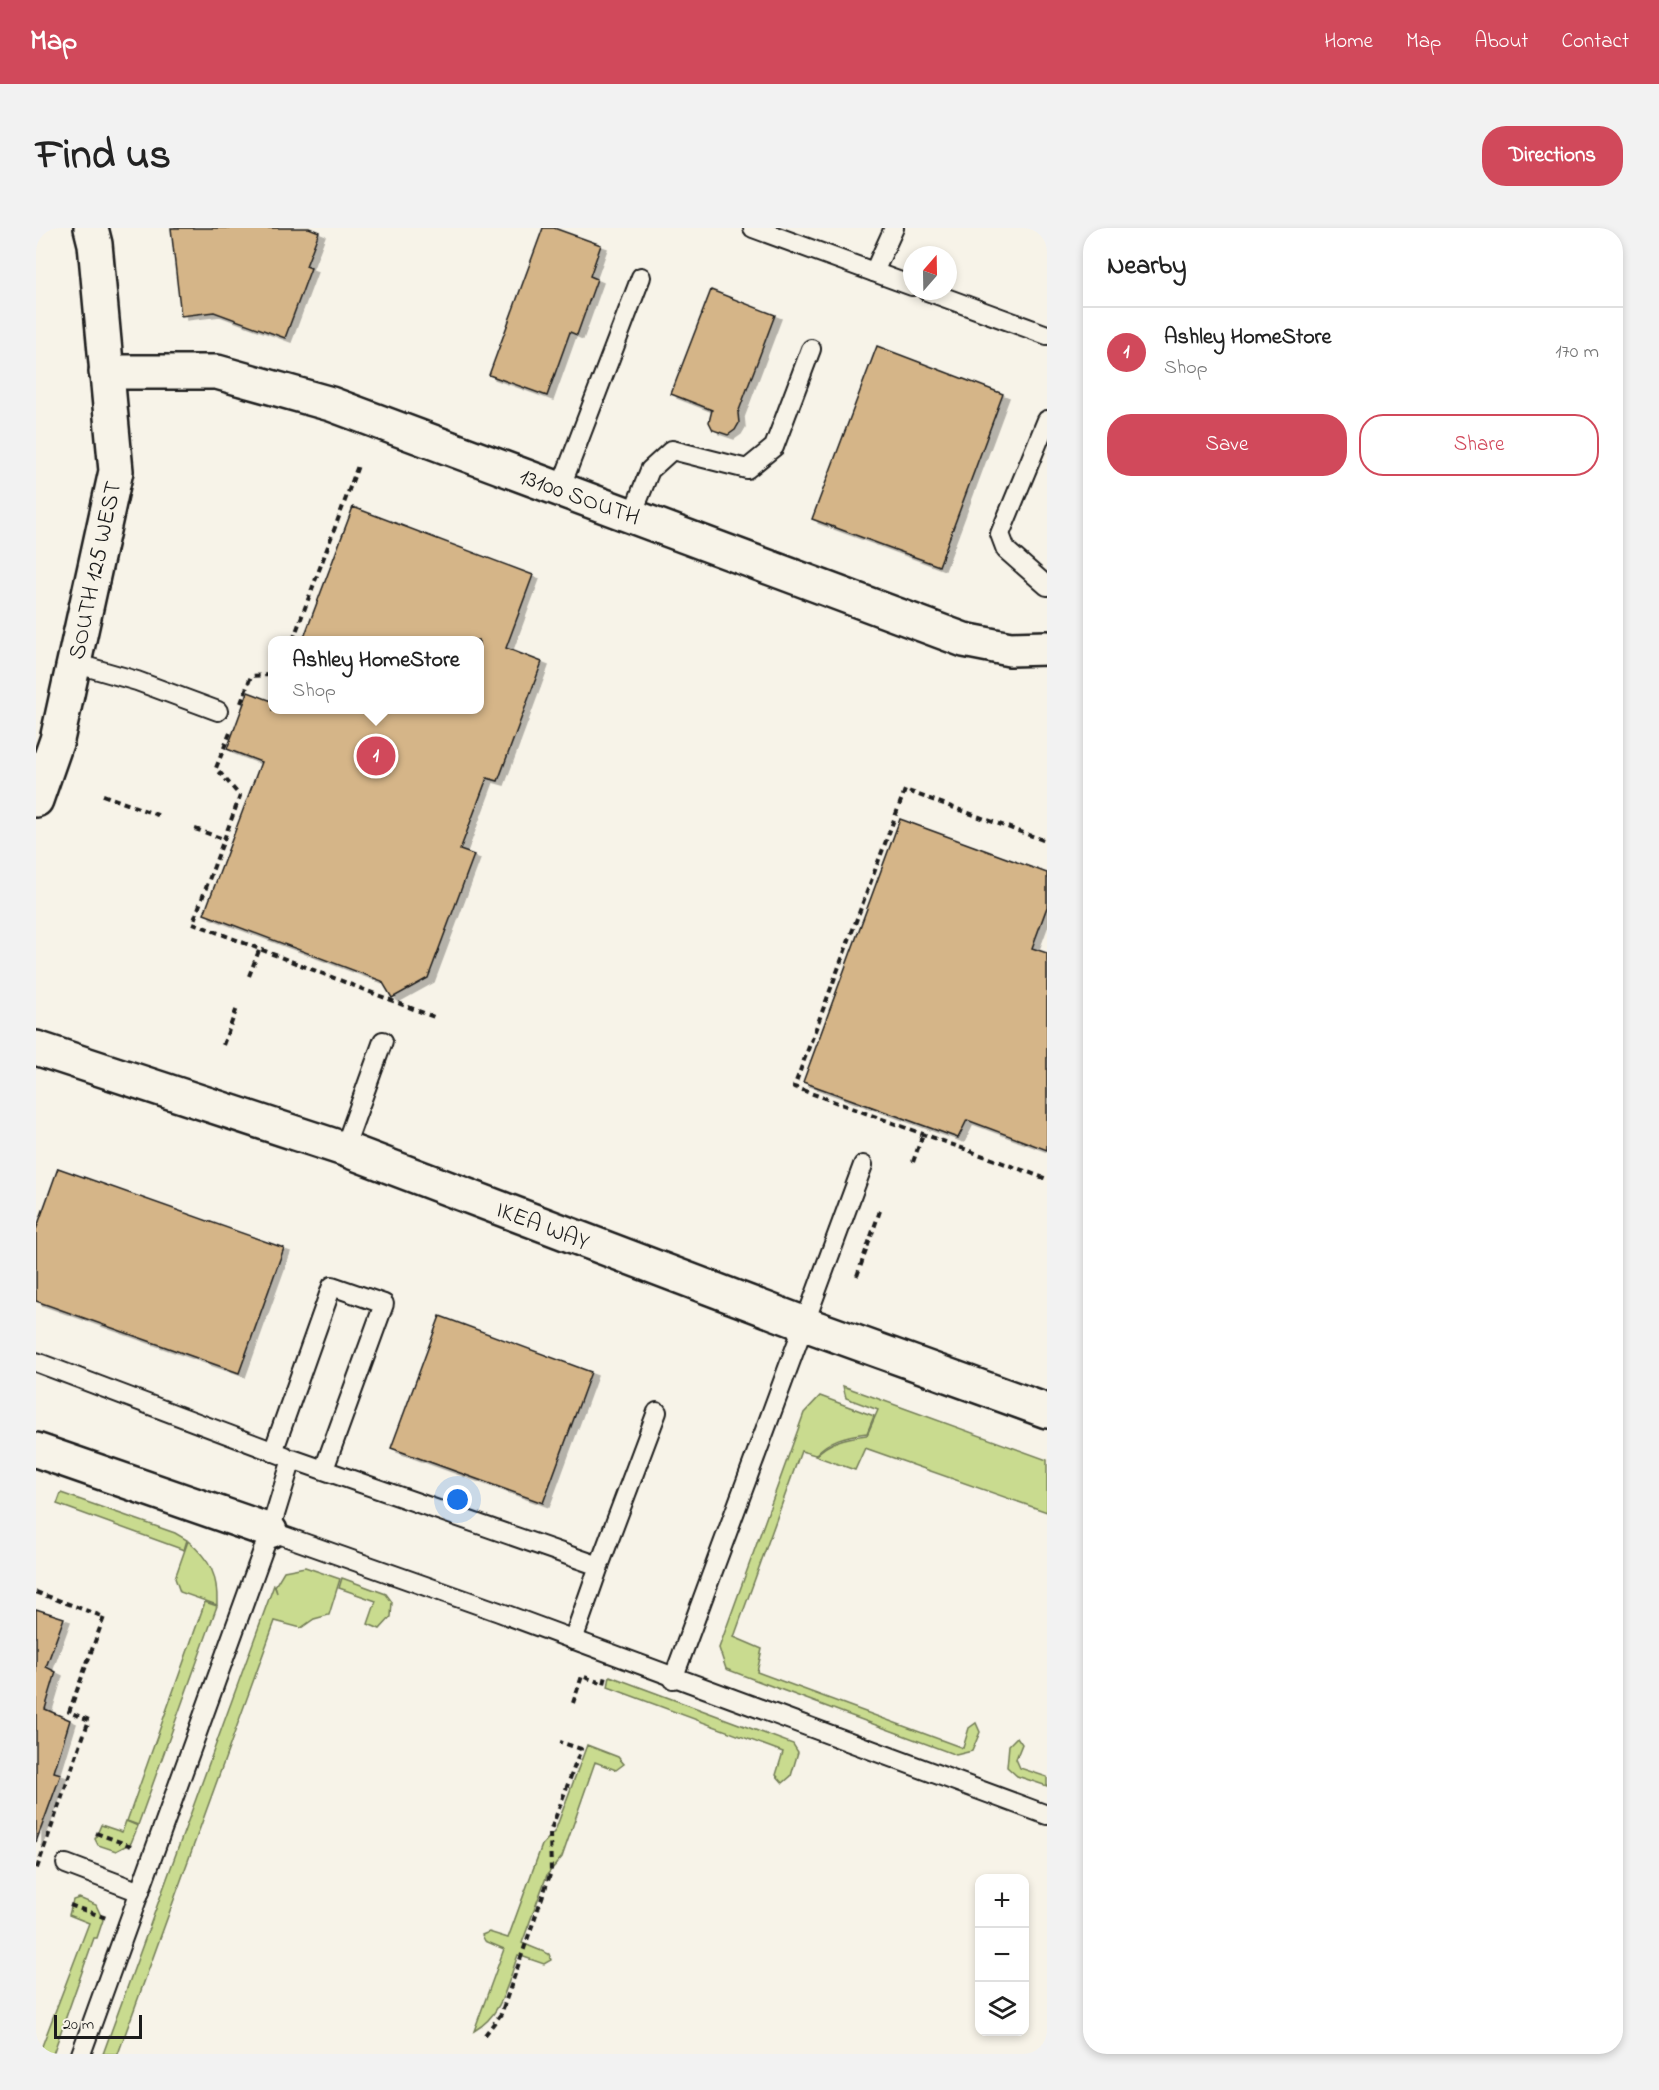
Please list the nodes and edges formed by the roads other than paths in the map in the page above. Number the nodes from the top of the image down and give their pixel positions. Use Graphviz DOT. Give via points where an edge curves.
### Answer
graph roads {
  1 [pos="91,228"];
  2 [pos="894,228"];
  3 [pos="761,229"];
  4 [pos="874,272"];
  5 [pos="641,277"];
  6 [pos="903,283"];
  7 [pos="952,300"];
  8 [pos="1047,335"];
  9 [pos="811,349"];
  10 [pos="106,372"];
  11 [pos="1047,420"];
  12 [pos="560,489"];
  13 [pos="632,515"];
  14 [pos="1047,586"];
  15 [pos="1047,648"];
  16 [pos="74,663"];
  17 [pos="218,711"];
  18 [pos="36,800"];
  19 [pos="383,1041"];
  20 [pos="36,1048"];
  21 [pos="344,1149"];
  22 [pos="863,1165"];
  23 [pos="805,1324"];
  24 [pos="36,1362"];
  25 [pos="1047,1411"];
  26 [pos="657,1412"];
  27 [pos="36,1450"];
  28 [pos="273,1452"];
  29 [pos="292,1459"];
  30 [pos="324,1469"];
  31 [pos="270,1531"];
  32 [pos="599,1566"];
  33 [pos="573,1640"];
  34 [pos="673,1679"];
  35 [pos="1047,1815"];
  36 [pos="66,1864"];
  37 [pos="140,1892"];
  38 [pos="81,2054"];
  1 -- 10 [label="street, SOUTH 125 WEST"];
  2 -- 4 [label="lane"];
  3 -- 4 [label="lane"];
  4 -- 6 [label="lane"];
  5 -- 12 [label="lane"];
  7 -- 8 [label="lane"];
  9 -- 13 [label="lane" via="774,447 747,469 672,450 650,470"];
  10 -- 12 [label="street, 13100 SOUTH" via="217,372 331,404"];
  10 -- 16 [label="street, SOUTH 125 WEST" via="116,471"];
  11 -- 14 [label="lane" via="1000,534 1006,550"];
  12 -- 13 [label="street, 13100 SOUTH"];
  13 -- 15 [label="street, 13100 SOUTH" via="964,639 1010,649"];
  16 -- 17 [label="lane"];
  16 -- 18 [label="street, SOUTH 125 WEST" via="57,740"];
  19 -- 21 [label="lane"];
  20 -- 21 [label="street, IKEA WAY"];
  21 -- 23 [label="street, IKEA WAY"];
  22 -- 23 [label="lane"];
  23 -- 25 [label="street, IKEA WAY"];
  23 -- 34 [label="lane"];
  24 -- 28 [label="lane"];
  26 -- 32 [label="lane"];
  27 -- 31 [label="street"];
  28 -- 29 [label="lane"];
  28 -- 30 [label="lane" via="332,1286 384,1305"];
  29 -- 30 [label="lane"];
  29 -- 31 [label="lane"];
  30 -- 32 [label="lane"];
  31 -- 33 [label="lane"];
  31 -- 37 [label="lane"];
  32 -- 33 [label="lane"];
  33 -- 34 [label="lane"];
  34 -- 35 [label="lane"];
  36 -- 37 [label="lane"];
  37 -- 38 [label="lane"];
}
